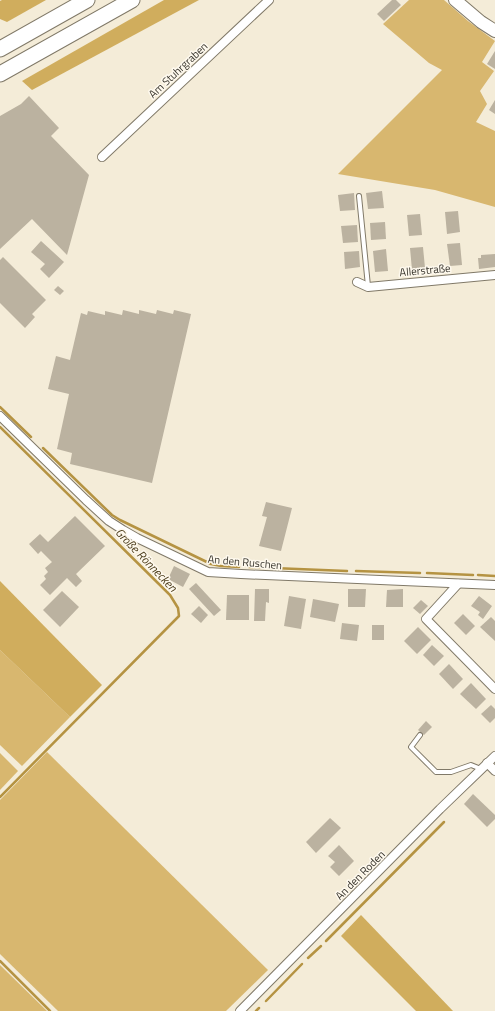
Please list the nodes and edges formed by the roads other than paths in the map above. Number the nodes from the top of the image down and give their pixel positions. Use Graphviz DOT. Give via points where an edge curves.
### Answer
graph roads {
  1 [pos="87,0"];
  2 [pos="132,0"];
  3 [pos="269,0"];
  4 [pos="455,0"];
  5 [pos="495,31"];
  6 [pos="0,49"];
  7 [pos="0,74"];
  8 [pos="102,157"];
  9 [pos="359,196"];
  10 [pos="495,275"];
  11 [pos="357,282"];
  12 [pos="368,287"];
  13 [pos="0,416"];
  14 [pos="458,584"];
  15 [pos="495,585"];
  16 [pos="495,689"];
  17 [pos="420,735"];
  18 [pos="495,756"];
  19 [pos="484,766"];
  20 [pos="495,771"];
  21 [pos="240,1011"];
  1 -- 6 [label="highway"];
  2 -- 7 [label="highway"];
  3 -- 8 [label="street, Am Stuhrgraben"];
  4 -- 5 [label="street"];
  9 -- 12 [label="lane"];
  10 -- 12 [label="street, Allerstraße"];
  11 -- 12 [label="street, Allerstraße"];
  13 -- 14 [label="street, An den Ruschen" via="109,521 137,538 208,572"];
  14 -- 15 [label="street, An den Ruschen"];
  14 -- 16 [label="street" via="426,619"];
  17 -- 19 [label="lane" via="411,747 436,772 451,772 471,765"];
  18 -- 19 [label="street, An den Roden"];
  19 -- 20 [label="street"];
  19 -- 21 [label="street, An den Roden"];
}
